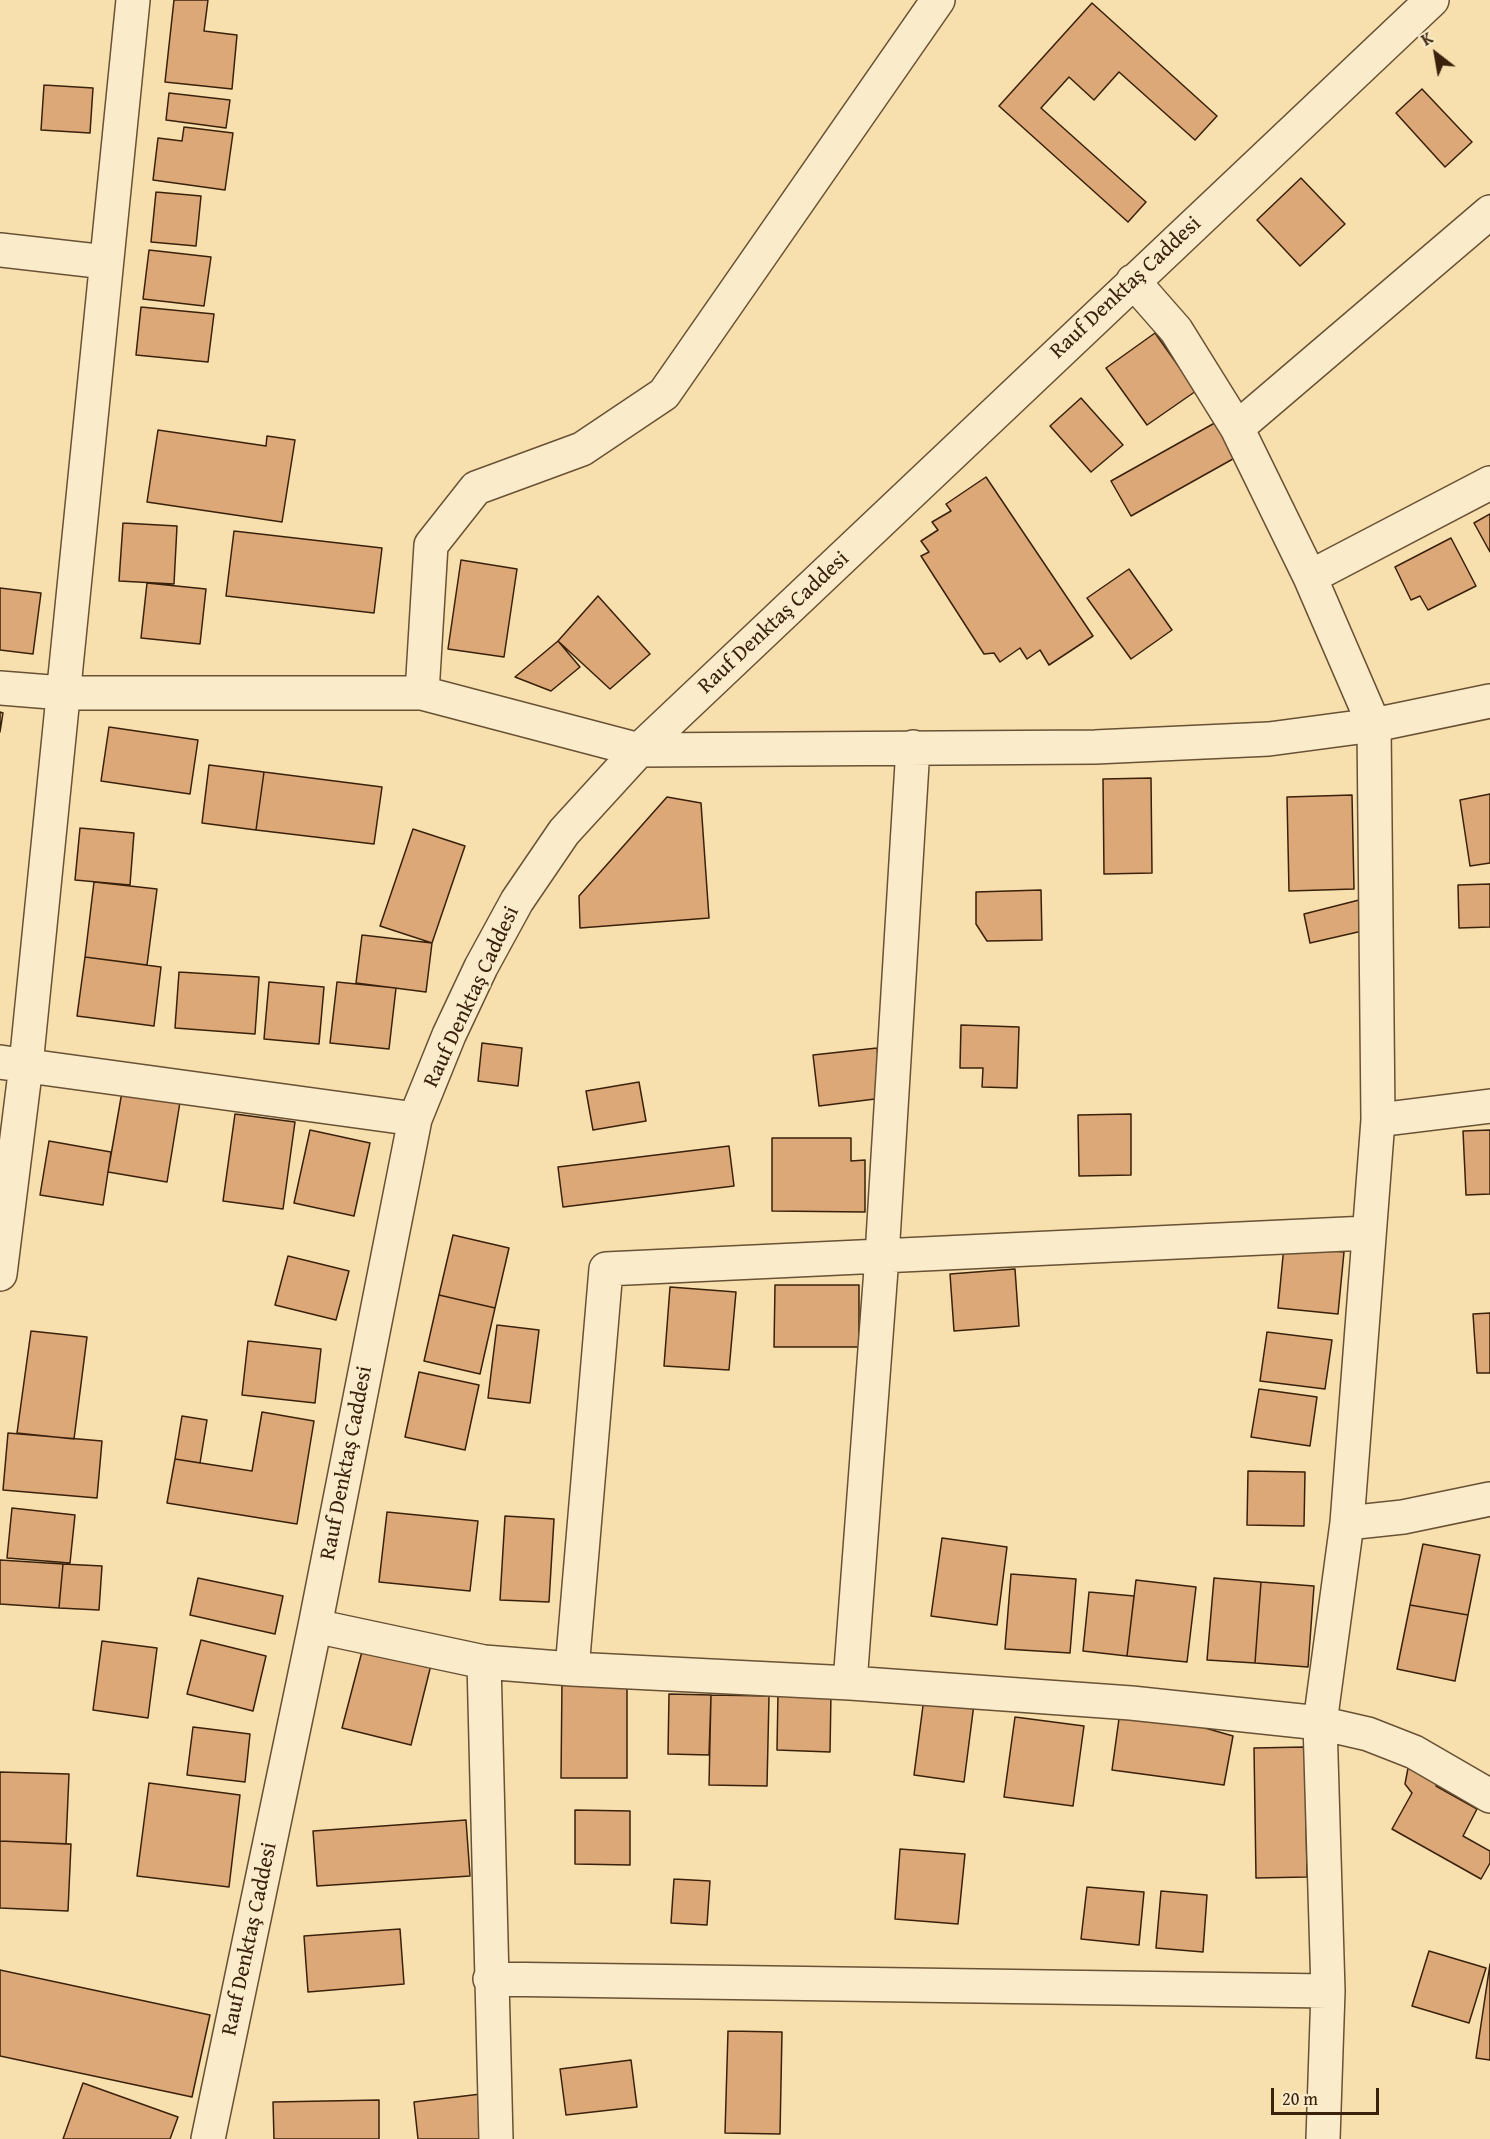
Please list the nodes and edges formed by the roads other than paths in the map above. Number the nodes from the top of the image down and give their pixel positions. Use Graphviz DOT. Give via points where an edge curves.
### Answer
graph roads {
  1 [pos="133,0"];
  2 [pos="938,0"];
  3 [pos="1432,0"];
  4 [pos="1490,212"];
  5 [pos="0,250"];
  6 [pos="106,262"];
  7 [pos="1133,281"];
  8 [pos="1237,428"];
  9 [pos="1490,483"];
  10 [pos="1310,577"];
  11 [pos="0,688"];
  12 [pos="63,693"];
  13 [pos="422,693"];
  14 [pos="1490,701"];
  15 [pos="1374,725"];
  16 [pos="913,747"];
  17 [pos="639,750"];
  18 [pos="13,1064"];
  19 [pos="1490,1106"];
  20 [pos="415,1119"];
  21 [pos="1378,1120"];
  22 [pos="1367,1233"];
  23 [pos="882,1256"];
  24 [pos="0,1274"];
  25 [pos="1490,1499"];
  26 [pos="1347,1523"];
  27 [pos="315,1626"];
  28 [pos="484,1662"];
  29 [pos="572,1670"];
  30 [pos="850,1683"];
  31 [pos="1320,1723"];
  32 [pos="1490,1796"];
  33 [pos="490,1979"];
  34 [pos="1328,1991"];
  35 [pos="208,2139"];
  36 [pos="496,2139"];
  37 [pos="1323,2139"];
  1 -- 6 [label="street"];
  2 -- 13 [label="street" via="664,394 582,449 476,488 431,545"];
  3 -- 7 [label="street, Rauf Denktaş Caddesi"];
  4 -- 8 [label="street"];
  5 -- 6 [label="street"];
  6 -- 12 [label="street"];
  7 -- 8 [label="street" via="1176,330"];
  7 -- 17 [label="street, Rauf Denktaş Caddesi"];
  8 -- 10 [label="street"];
  9 -- 10 [label="street"];
  10 -- 15 [label="street"];
  11 -- 12 [label="street"];
  12 -- 13 [label="street"];
  12 -- 18 [label="street"];
  13 -- 17 [label="street"];
  14 -- 15 [label="street"];
  15 -- 16 [label="street" via="1269,739"];
  15 -- 21 [label="street"];
  16 -- 17 [label="street"];
  16 -- 23 [label="street"];
  17 -- 20 [label="street, Rauf Denktaş Caddesi" via="564,832 517,901 453,1025"];
  18 -- 20 [label="street"];
  18 -- 24 [label="street"];
  19 -- 21 [label="street"];
  20 -- 27 [label="street, Rauf Denktaş Caddesi"];
  21 -- 22 [label="street"];
  22 -- 23 [label="street"];
  22 -- 26 [label="street"];
  23 -- 29 [label="street" via="606,1269"];
  23 -- 30 [label="street"];
  25 -- 26 [label="street" via="1403,1517"];
  26 -- 31 [label="street"];
  27 -- 28 [label="street"];
  27 -- 35 [label="street, Rauf Denktaş Caddesi"];
  28 -- 29 [label="street"];
  28 -- 33 [label="street"];
  29 -- 30 [label="street"];
  30 -- 31 [label="street" via="1131,1703"];
  31 -- 32 [label="street" via="1368,1734 1414,1752"];
  31 -- 34 [label="street"];
  33 -- 34 [label="street"];
  33 -- 36 [label="street"];
  34 -- 37 [label="street"];
}
